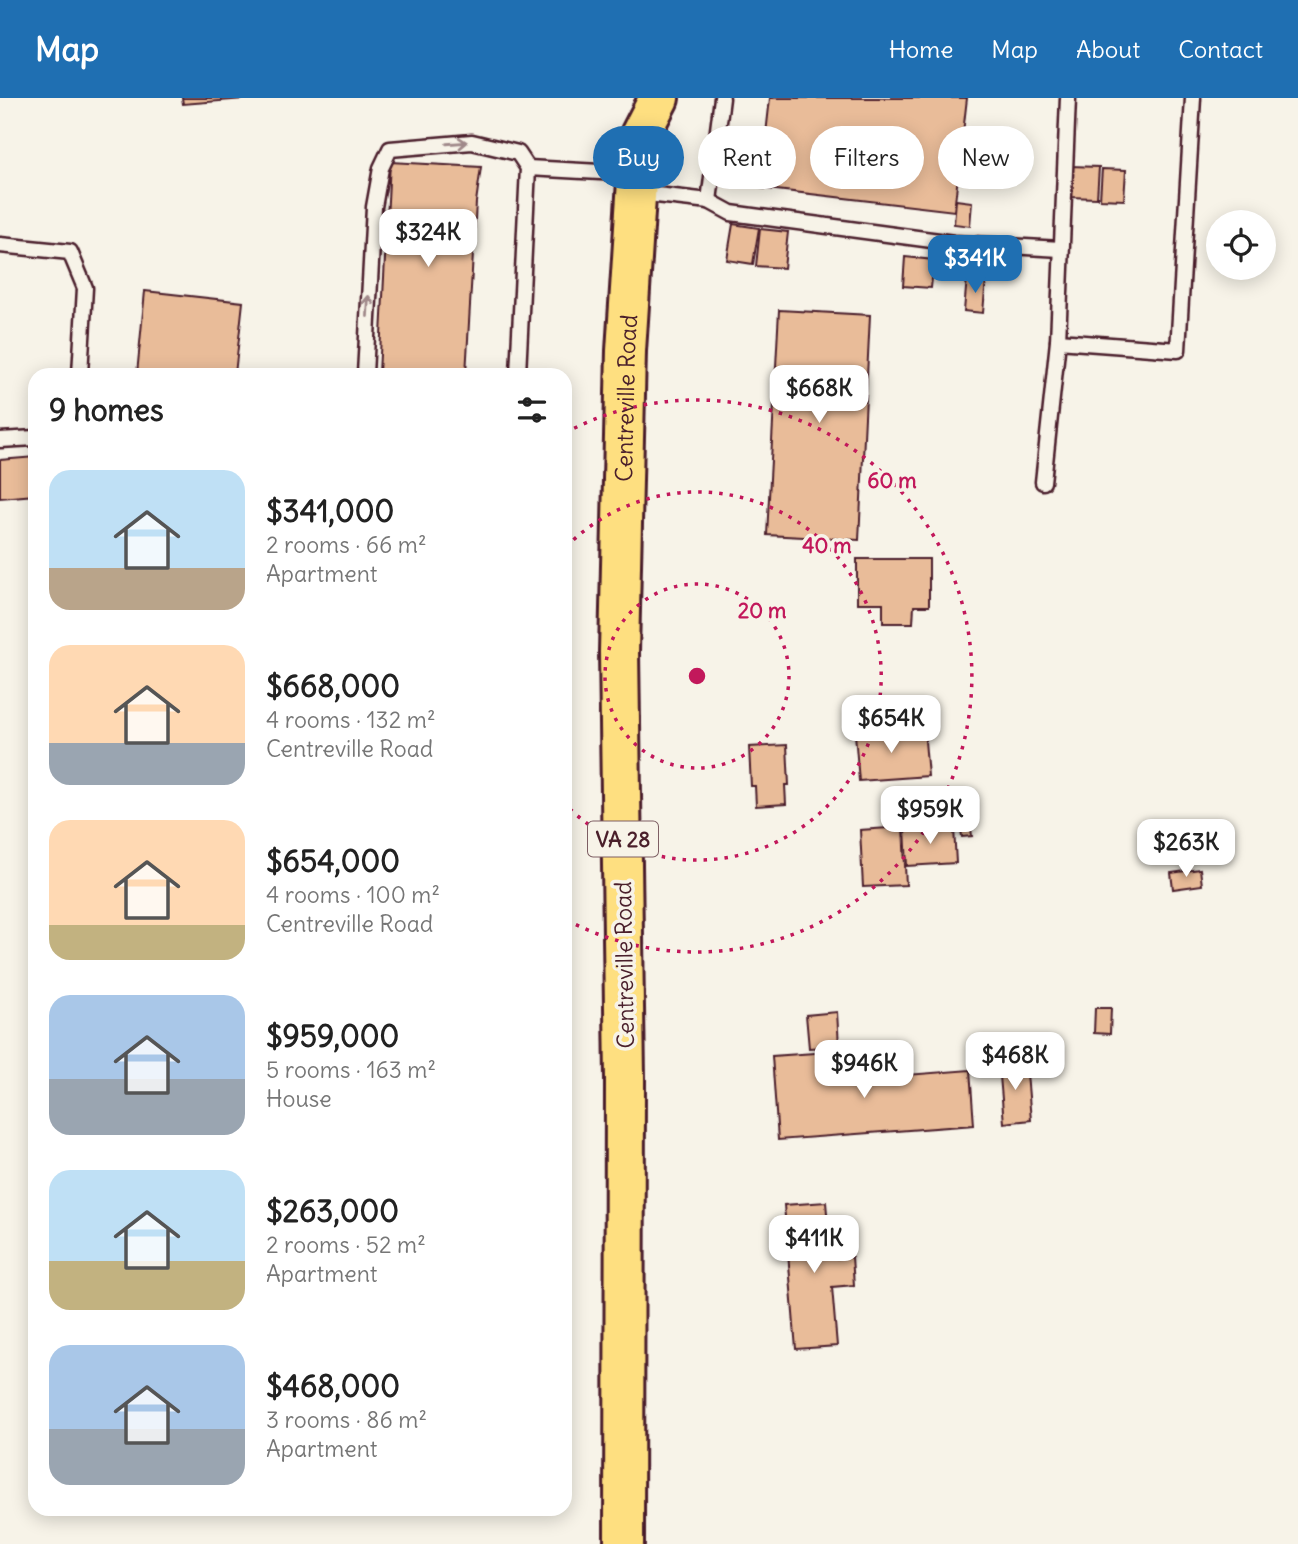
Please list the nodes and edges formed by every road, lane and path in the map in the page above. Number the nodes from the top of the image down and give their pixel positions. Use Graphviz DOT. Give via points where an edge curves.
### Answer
graph roads {
  1 [pos="628,98"];
  2 [pos="659,98"];
  3 [pos="722,98"];
  4 [pos="1068,98"];
  5 [pos="1193,98"];
  6 [pos="637,126"];
  7 [pos="645,126"];
  8 [pos="528,168"];
  9 [pos="593,177"];
  10 [pos="635,189"];
  11 [pos="660,189"];
  12 [pos="709,201"];
  13 [pos="0,245"];
  14 [pos="1061,249"];
  15 [pos="1058,341"];
  16 [pos="79,368"];
  17 [pos="365,368"];
  18 [pos="518,368"];
  19 [pos="28,438"];
  20 [pos="0,440"];
  21 [pos="1043,482"];
  22 [pos="624,1544"];
  1 -- 6 [label="highway, Centreville Road / VA 28"];
  2 -- 7 [label="highway, Centreville Road / VA 28"];
  3 -- 12 [label="lane"];
  4 -- 14 [label="lane"];
  5 -- 15 [label="lane" via="1178,350"];
  8 -- 9 [label="lane"];
  17 -- 8 [label="lane, one-way" via="374,207 390,149 472,142 518,153"];
  8 -- 18 [label="lane"];
  10 -- 22 [label="highway, Centreville Road / VA 28" via="619,652 625,1078"];
  11 -- 12 [label="lane"];
  12 -- 14 [label="lane" via="731,213 757,217 954,243"];
  13 -- 16 [label="lane" via="70,252 85,288"];
  14 -- 15 [label="lane"];
  15 -- 21 [label="lane"];
  19 -- 20 [label="lane"];
}
